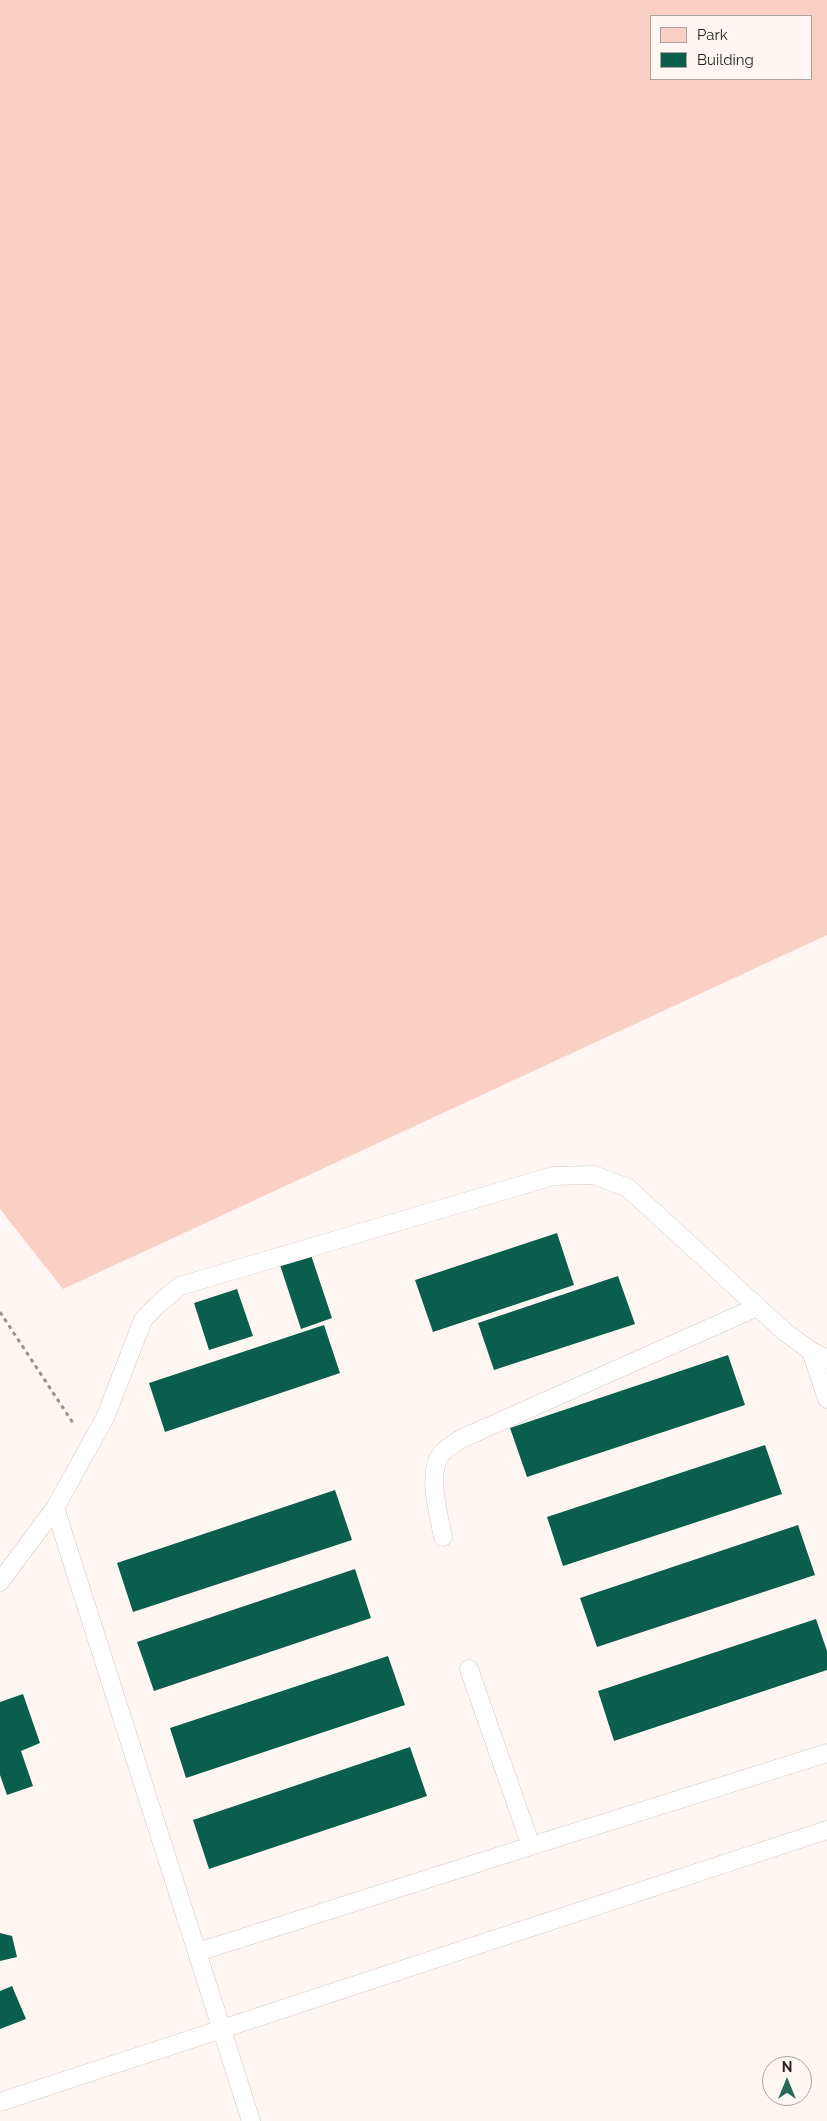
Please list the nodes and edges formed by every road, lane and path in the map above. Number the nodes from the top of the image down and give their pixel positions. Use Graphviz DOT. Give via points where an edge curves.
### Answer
graph roads {
  1 [pos="757,1307"];
  2 [pos="0,1312"];
  3 [pos="811,1351"];
  4 [pos="827,1359"];
  5 [pos="827,1399"];
  6 [pos="89,1447"];
  7 [pos="56,1508"];
  8 [pos="443,1538"];
  9 [pos="0,1582"];
  10 [pos="469,1669"];
  11 [pos="827,1753"];
  12 [pos="827,1830"];
  13 [pos="531,1846"];
  14 [pos="198,1952"];
  15 [pos="222,2030"];
  16 [pos="0,2102"];
  17 [pos="251,2121"];
  1 -- 3 [label="lane"];
  1 -- 6 [label="lane" via="628,1188 594,1176 553,1176 180,1286 143,1320"];
  1 -- 8 [label="lane" via="461,1439 442,1453 435,1467 434,1484"];
  2 -- 6 [label="path"];
  3 -- 4 [label="lane"];
  3 -- 5 [label="lane"];
  6 -- 7 [label="lane"];
  7 -- 9 [label="lane"];
  7 -- 14 [label="lane"];
  10 -- 13 [label="lane"];
  11 -- 13 [label="lane"];
  12 -- 15 [label="lane"];
  13 -- 14 [label="lane"];
  14 -- 15 [label="lane"];
  15 -- 16 [label="lane"];
  15 -- 17 [label="lane"];
}
